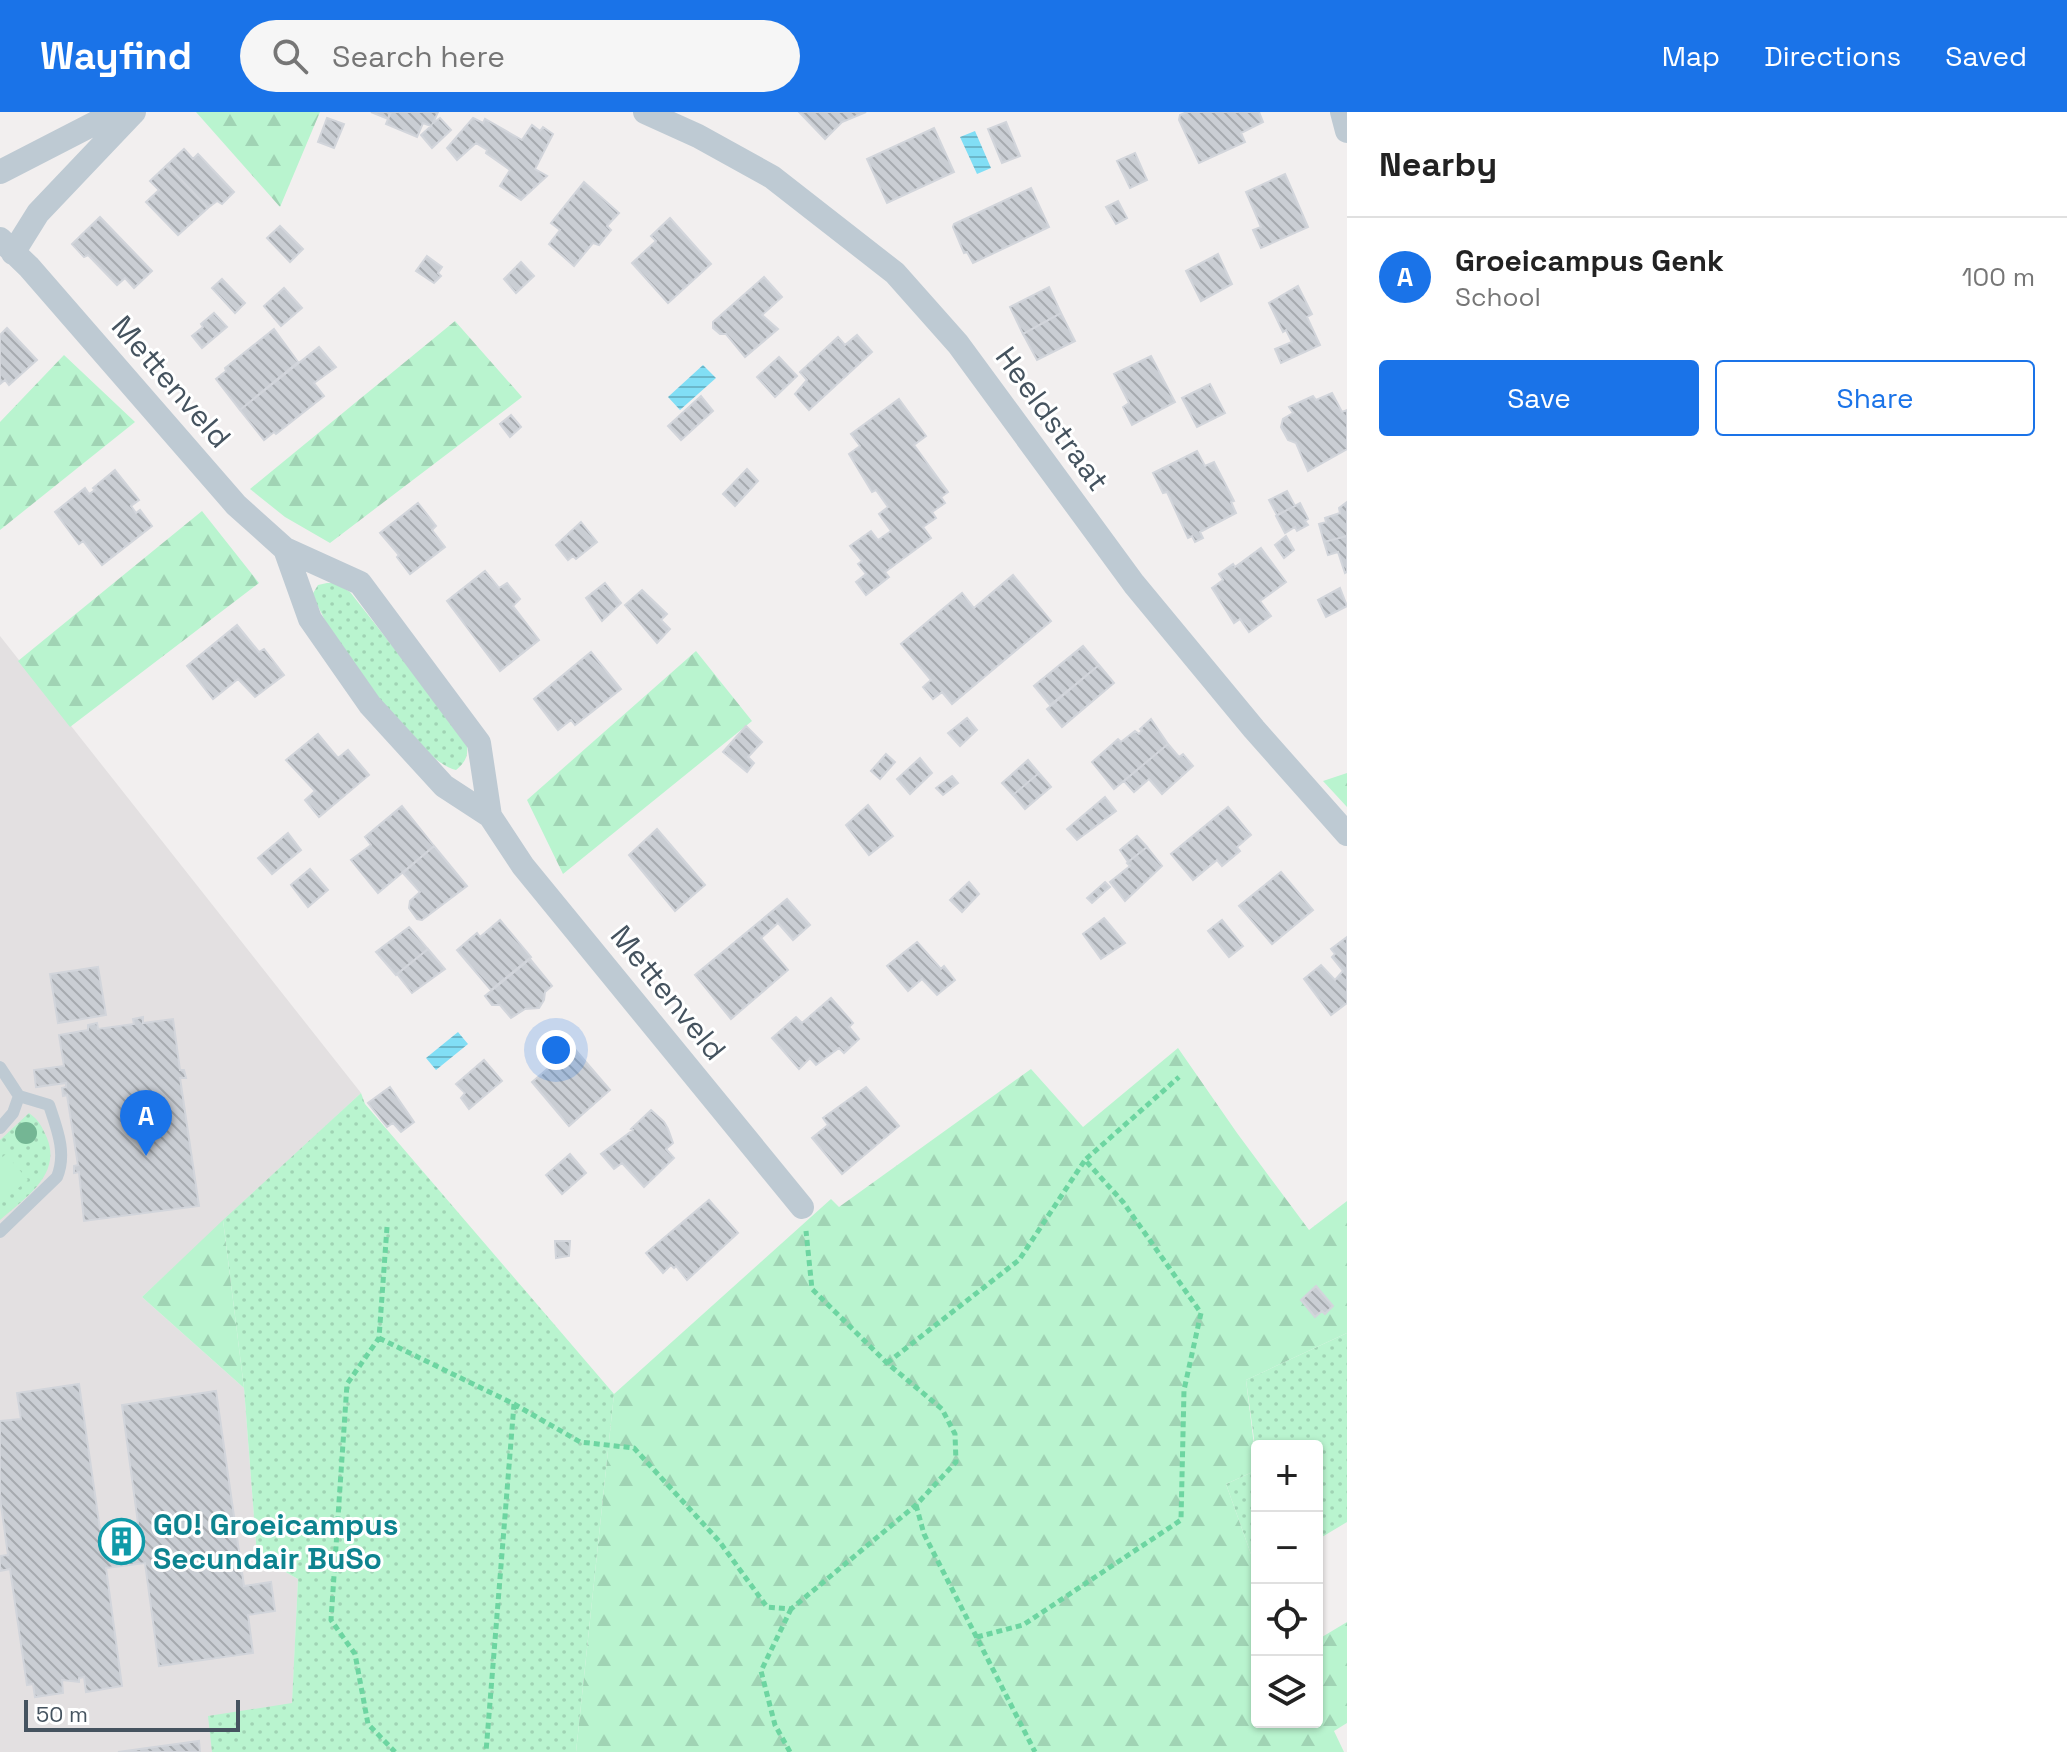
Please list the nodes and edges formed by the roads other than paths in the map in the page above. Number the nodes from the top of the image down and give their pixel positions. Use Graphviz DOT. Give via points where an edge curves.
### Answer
graph roads {
  1 [pos="133,112"];
  2 [pos="645,112"];
  3 [pos="1342,112"];
  4 [pos="1347,131"];
  5 [pos="0,172"];
  6 [pos="7,246"];
  7 [pos="285,549"];
  8 [pos="490,816"];
  9 [pos="1347,834"];
  10 [pos="0,1067"];
  11 [pos="19,1096"];
  12 [pos="0,1128"];
  13 [pos="802,1207"];
  14 [pos="0,1232"];
  1 -- 5 [label="street, Mettenveld" via="101,120"];
  1 -- 6 [label="street, Mettenveld"];
  2 -- 9 [label="street, Heeldstraat" via="772,177 895,273 958,344 1134,584"];
  3 -- 4 [label="street"];
  6 -- 7 [label="street, Mettenveld" via="236,505"];
  7 -- 8 [label="street, Mettenveld" via="310,619 370,705 444,786"];
  7 -- 8 [label="street, Mettenveld" via="360,583 479,743"];
  8 -- 13 [label="street, Mettenveld" via="523,866"];
  10 -- 11 [label="lane"];
  11 -- 12 [label="lane"];
  11 -- 14 [label="lane" via="49,1105 62,1165 48,1187"];
}
